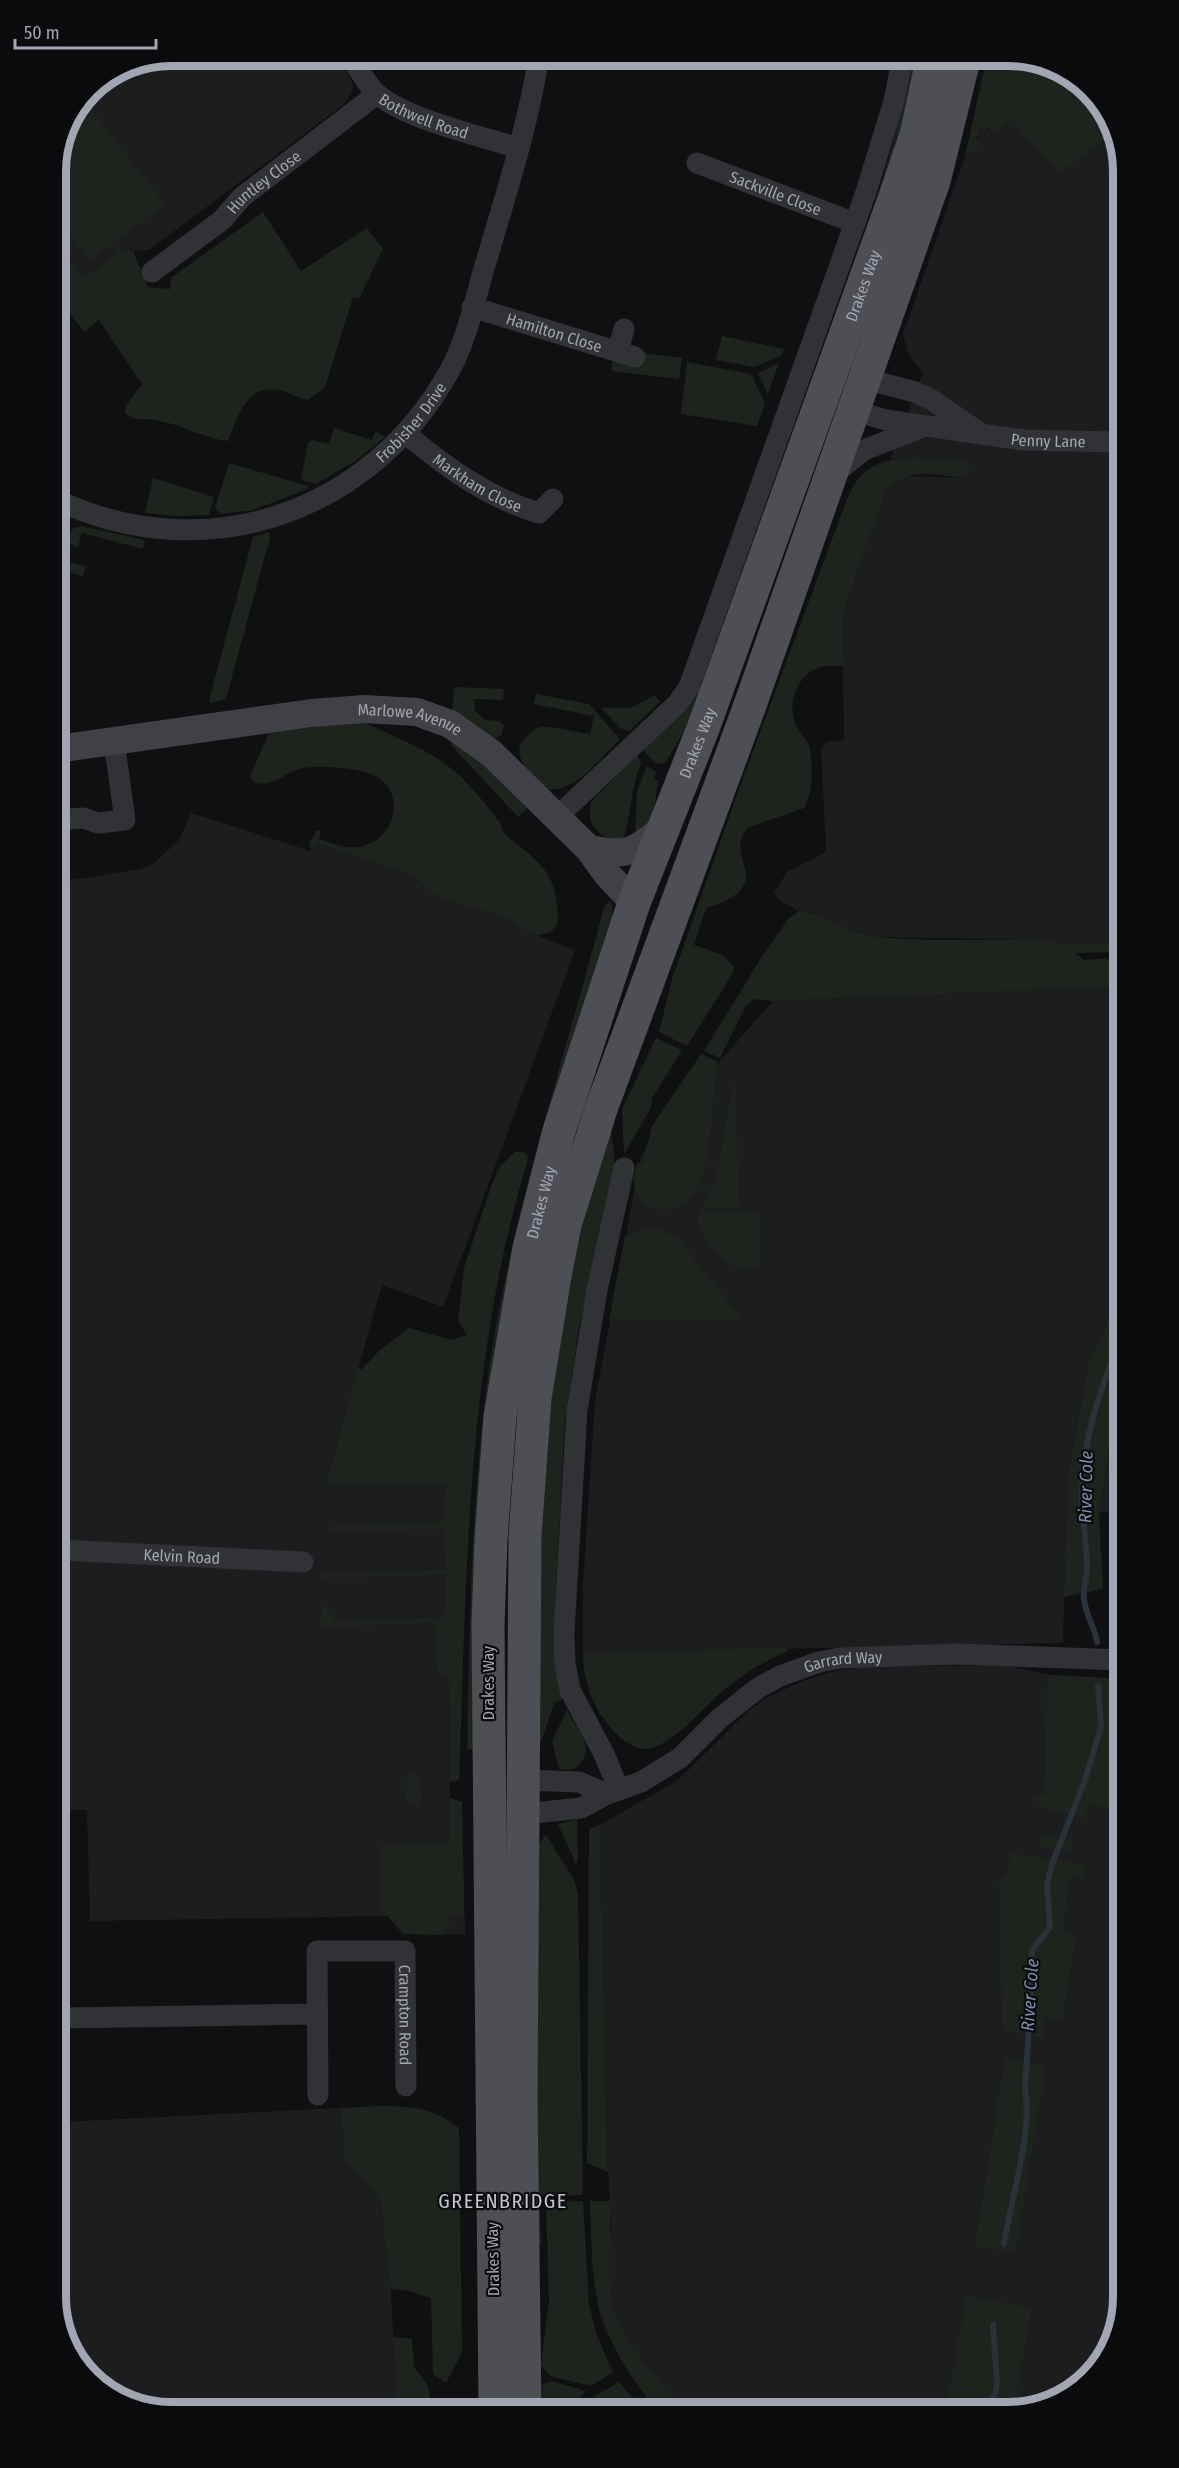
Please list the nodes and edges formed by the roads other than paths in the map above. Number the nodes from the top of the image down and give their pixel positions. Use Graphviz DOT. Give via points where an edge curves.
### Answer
graph roads {
  1 [pos="357,66"];
  2 [pos="537,66"];
  3 [pos="901,66"];
  4 [pos="931,66"];
  5 [pos="963,66"];
  6 [pos="378,94"];
  7 [pos="518,148"];
  8 [pos="697,163"];
  9 [pos="855,223"];
  10 [pos="152,272"];
  11 [pos="472,307"];
  12 [pos="624,329"];
  13 [pos="866,379"];
  14 [pos="830,381"];
  15 [pos="855,411"];
  16 [pos="926,426"];
  17 [pos="980,433"];
  18 [pos="405,434"];
  19 [pos="1113,442"];
  20 [pos="831,476"];
  21 [pos="553,499"];
  22 [pos="66,509"];
  23 [pos="114,741"];
  24 [pos="66,748"];
  25 [pos="732,751"];
  26 [pos="557,817"];
  27 [pos="66,819"];
  28 [pos="664,827"];
  29 [pos="589,849"];
  30 [pos="634,903"];
  31 [pos="624,1168"];
  32 [pos="66,1550"];
  33 [pos="303,1562"];
  34 [pos="1113,1660"];
  35 [pos="488,1780"];
  36 [pos="524,1780"];
  37 [pos="613,1792"];
  38 [pos="488,1814"];
  39 [pos="524,1814"];
  40 [pos="317,2014"];
  41 [pos="66,2018"];
  42 [pos="406,2086"];
  43 [pos="318,2095"];
  44 [pos="495,2402"];
  45 [pos="525,2402"];
  1 -- 6 [label="street, Bothwell Road"];
  2 -- 7 [label="street, Frobisher Drive"];
  3 -- 9 [label="street, Drakes Way" via="886,132"];
  4 -- 14 [label="main road, Drakes Way" via="916,135"];
  5 -- 13 [label="main road, Drakes Way" via="934,181"];
  6 -- 7 [label="street, Bothwell Road" via="419,116"];
  6 -- 10 [label="street, Huntley Close" via="242,197 222,220"];
  7 -- 11 [label="street, Frobisher Drive"];
  8 -- 9 [label="street, Sackville Close"];
  9 -- 26 [label="street, Drakes Way" via="689,687 677,704"];
  11 -- 12 [label="street, Hamilton Close" via="626,354"];
  11 -- 18 [label="street, Frobisher Drive" via="453,364"];
  13 -- 14 [label="main road"];
  13 -- 15 [label="main road, Drakes Way"];
  13 -- 17 [label="street, Penny Lane" via="932,400"];
  14 -- 15 [label="main road"];
  14 -- 28 [label="main road, Drakes Way"];
  15 -- 16 [label="street, Penny Lane"];
  15 -- 20 [label="main road, Drakes Way"];
  16 -- 17 [label="street, Penny Lane"];
  16 -- 20 [label="street, Penny Lane" via="864,450"];
  17 -- 19 [label="street, Penny Lane" via="1054,442"];
  18 -- 21 [label="street, Markham Close" via="470,482 516,505 539,513"];
  18 -- 22 [label="street, Frobisher Drive" via="367,469 332,492 260,522 208,530 166,530"];
  20 -- 25 [label="main road, Drakes Way"];
  23 -- 24 [label="street, Marlowe Avenue"];
  23 -- 26 [label="street, Marlowe Avenue" via="312,713 372,708 417,712 450,724 477,741"];
  23 -- 27 [label="street" via="125,820 99,823"];
  25 -- 30 [label="main road" via="701,798 660,891"];
  25 -- 36 [label="main road, Drakes Way" via="598,1119 561,1245 543,1342 530,1451 525,1536"];
  26 -- 29 [label="street, Marlowe Avenue"];
  28 -- 29 [label="street" via="628,852"];
  28 -- 30 [label="main road, Drakes Way"];
  29 -- 30 [label="street, Marlowe Avenue"];
  30 -- 35 [label="main road, Drakes Way" via="571,1089 547,1174 529,1248 506,1378 491,1540"];
  31 -- 37 [label="street" via="576,1410 564,1633 570,1690 604,1754"];
  32 -- 33 [label="street, Kelvin Road"];
  34 -- 37 [label="street, Garrard Way" via="958,1654 840,1658 810,1664 758,1688 673,1763 641,1782"];
  35 -- 36 [label="main road"];
  35 -- 38 [label="main road, Drakes Way"];
  36 -- 37 [label="street" via="579,1782"];
  36 -- 39 [label="main road, Drakes Way"];
  37 -- 39 [label="street, Garrard Way" via="581,1808"];
  38 -- 39 [label="main road"];
  38 -- 44 [label="main road, Drakes Way"];
  39 -- 45 [label="main road, Drakes Way" via="521,2108"];
  40 -- 41 [label="street"];
  40 -- 42 [label="street, Crampton Road" via="317,1951 405,1951"];
  40 -- 43 [label="street, Crampton Road"];
}
